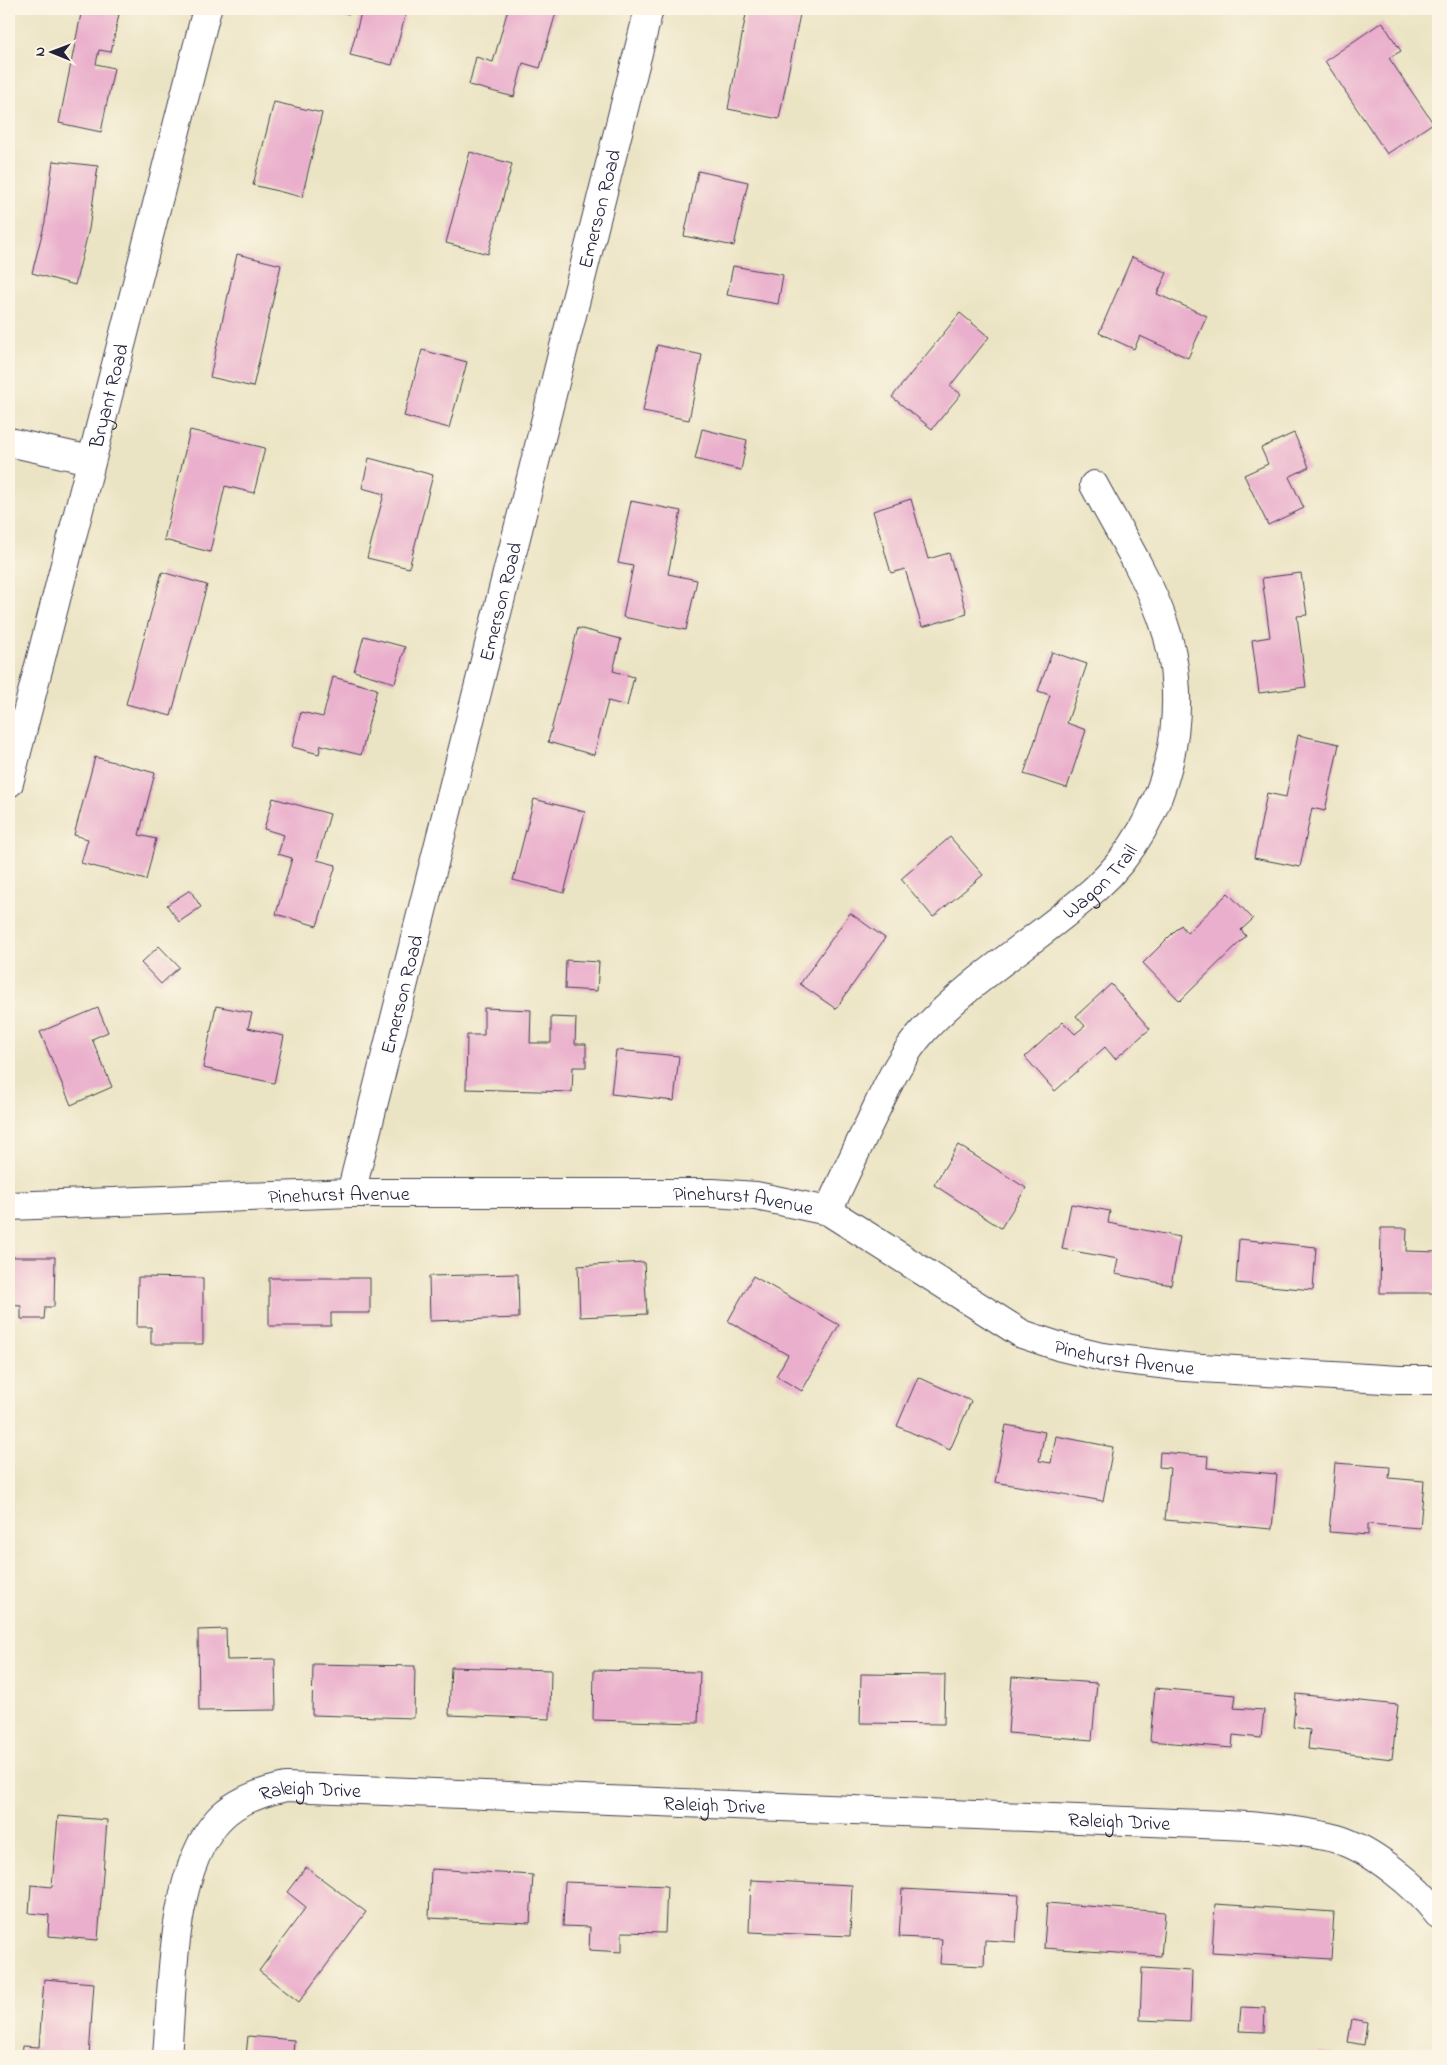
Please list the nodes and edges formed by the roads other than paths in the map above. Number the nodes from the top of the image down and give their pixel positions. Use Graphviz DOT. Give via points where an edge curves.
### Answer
graph roads {
  1 [pos="206,9"];
  2 [pos="650,9"];
  3 [pos="9,442"];
  4 [pos="90,460"];
  5 [pos="1094,485"];
  6 [pos="9,783"];
  7 [pos="351,1193"];
  8 [pos="9,1206"];
  9 [pos="828,1212"];
  10 [pos="1438,1380"];
  11 [pos="1438,1914"];
  12 [pos="167,2056"];
  1 -- 4 [label="street, Bryant Road"];
  2 -- 7 [label="street, Emerson Road"];
  3 -- 4 [label="street"];
  4 -- 6 [label="street, Bryant Road"];
  5 -- 9 [label="street, Wagon Trail" via="1162,617 1173,660 1177,695 1175,734 1163,783 1146,822 1123,858 1097,887 956,999 923,1031 895,1070"];
  7 -- 8 [label="street, Pinehurst Avenue"];
  7 -- 9 [label="street, Pinehurst Avenue" via="713,1193 756,1196"];
  9 -- 10 [label="street, Pinehurst Avenue" via="1022,1334 1061,1347 1102,1357 1185,1367"];
  11 -- 12 [label="street, Raleigh Drive" via="1402,1876 1368,1855 1338,1839 1293,1830 286,1788 264,1792 243,1801 219,1819 192,1863 182,1901"];
}
